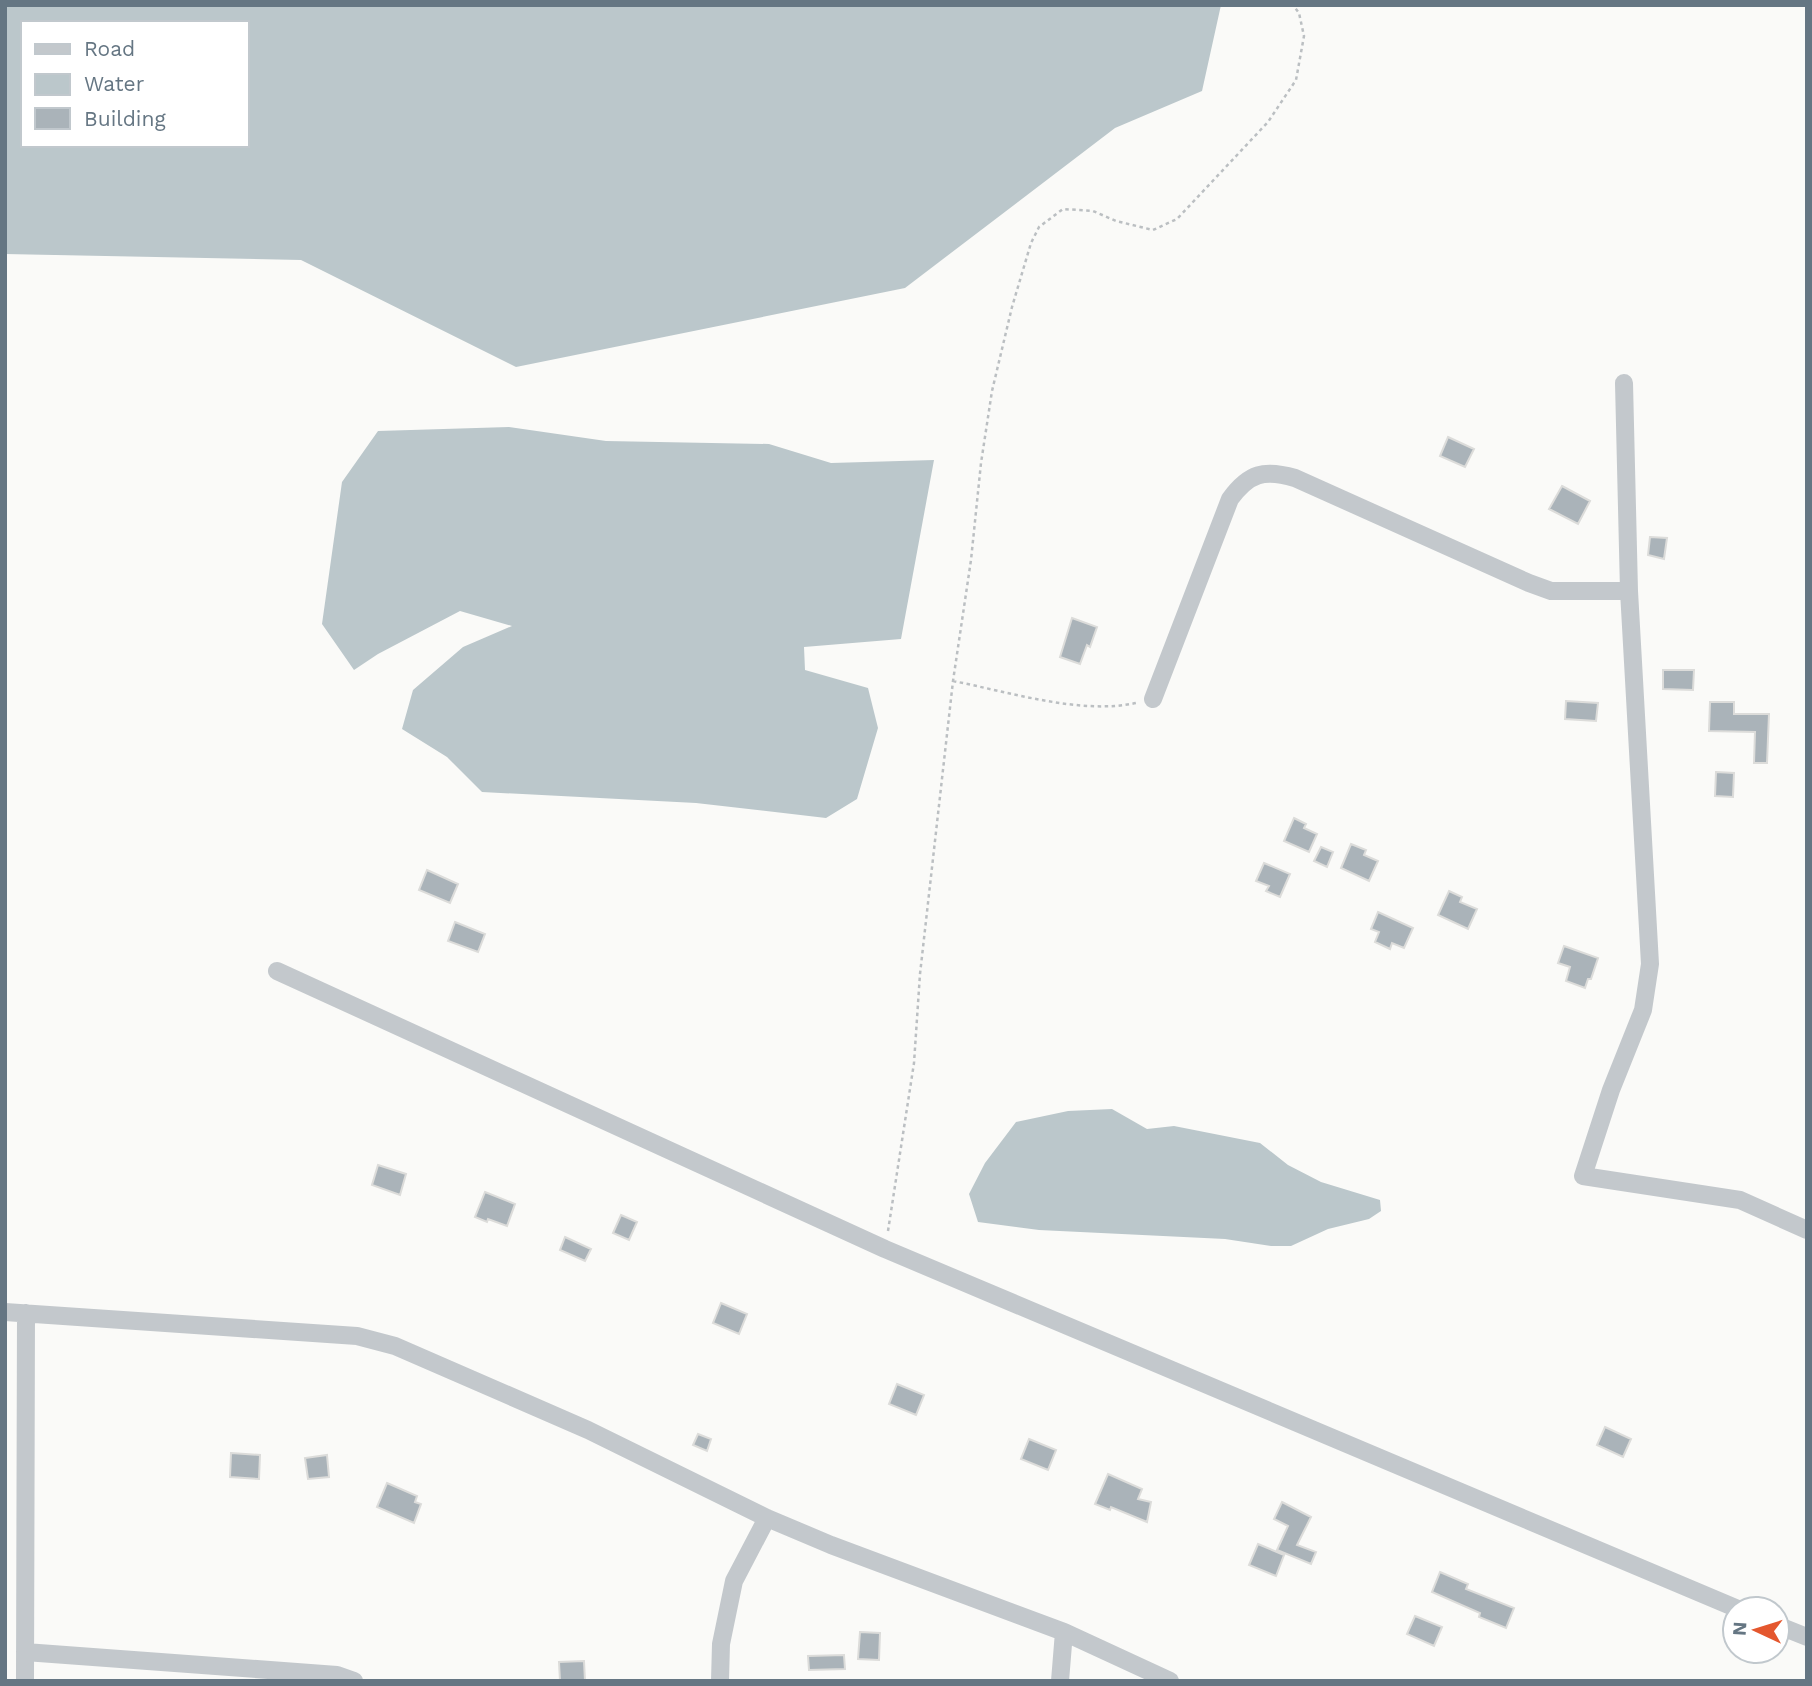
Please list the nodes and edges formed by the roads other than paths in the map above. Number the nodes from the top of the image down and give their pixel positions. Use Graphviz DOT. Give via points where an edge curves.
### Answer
graph roads {
  1 [pos="1624,383"];
  2 [pos="1629,591"];
  3 [pos="1153,699"];
  4 [pos="277,971"];
  5 [pos="1807,1230"];
  6 [pos="5,1312"];
  7 [pos="26,1313"];
  8 [pos="767,1518"];
  9 [pos="1721,1602"];
  10 [pos="1064,1632"];
  11 [pos="25,1652"];
  12 [pos="25,1681"];
  13 [pos="354,1681"];
  14 [pos="720,1681"];
  15 [pos="1060,1681"];
  16 [pos="1170,1681"];
  1 -- 2 [label="street"];
  2 -- 3 [label="street" via="1551,591 1295,478 1262,474 1239,486 1230,499"];
  2 -- 5 [label="street" via="1650,964 1643,1010 1583,1176 1740,1200"];
  4 -- 9 [label="street" via="885,1249"];
  6 -- 7 [label="street"];
  7 -- 8 [label="street" via="357,1336 395,1346 587,1430"];
  7 -- 11 [label="street"];
  8 -- 10 [label="street"];
  8 -- 14 [label="street" via="734,1581 721,1644"];
  10 -- 15 [label="street"];
  10 -- 16 [label="street"];
  11 -- 12 [label="street"];
  11 -- 13 [label="street" via="337,1675"];
}
